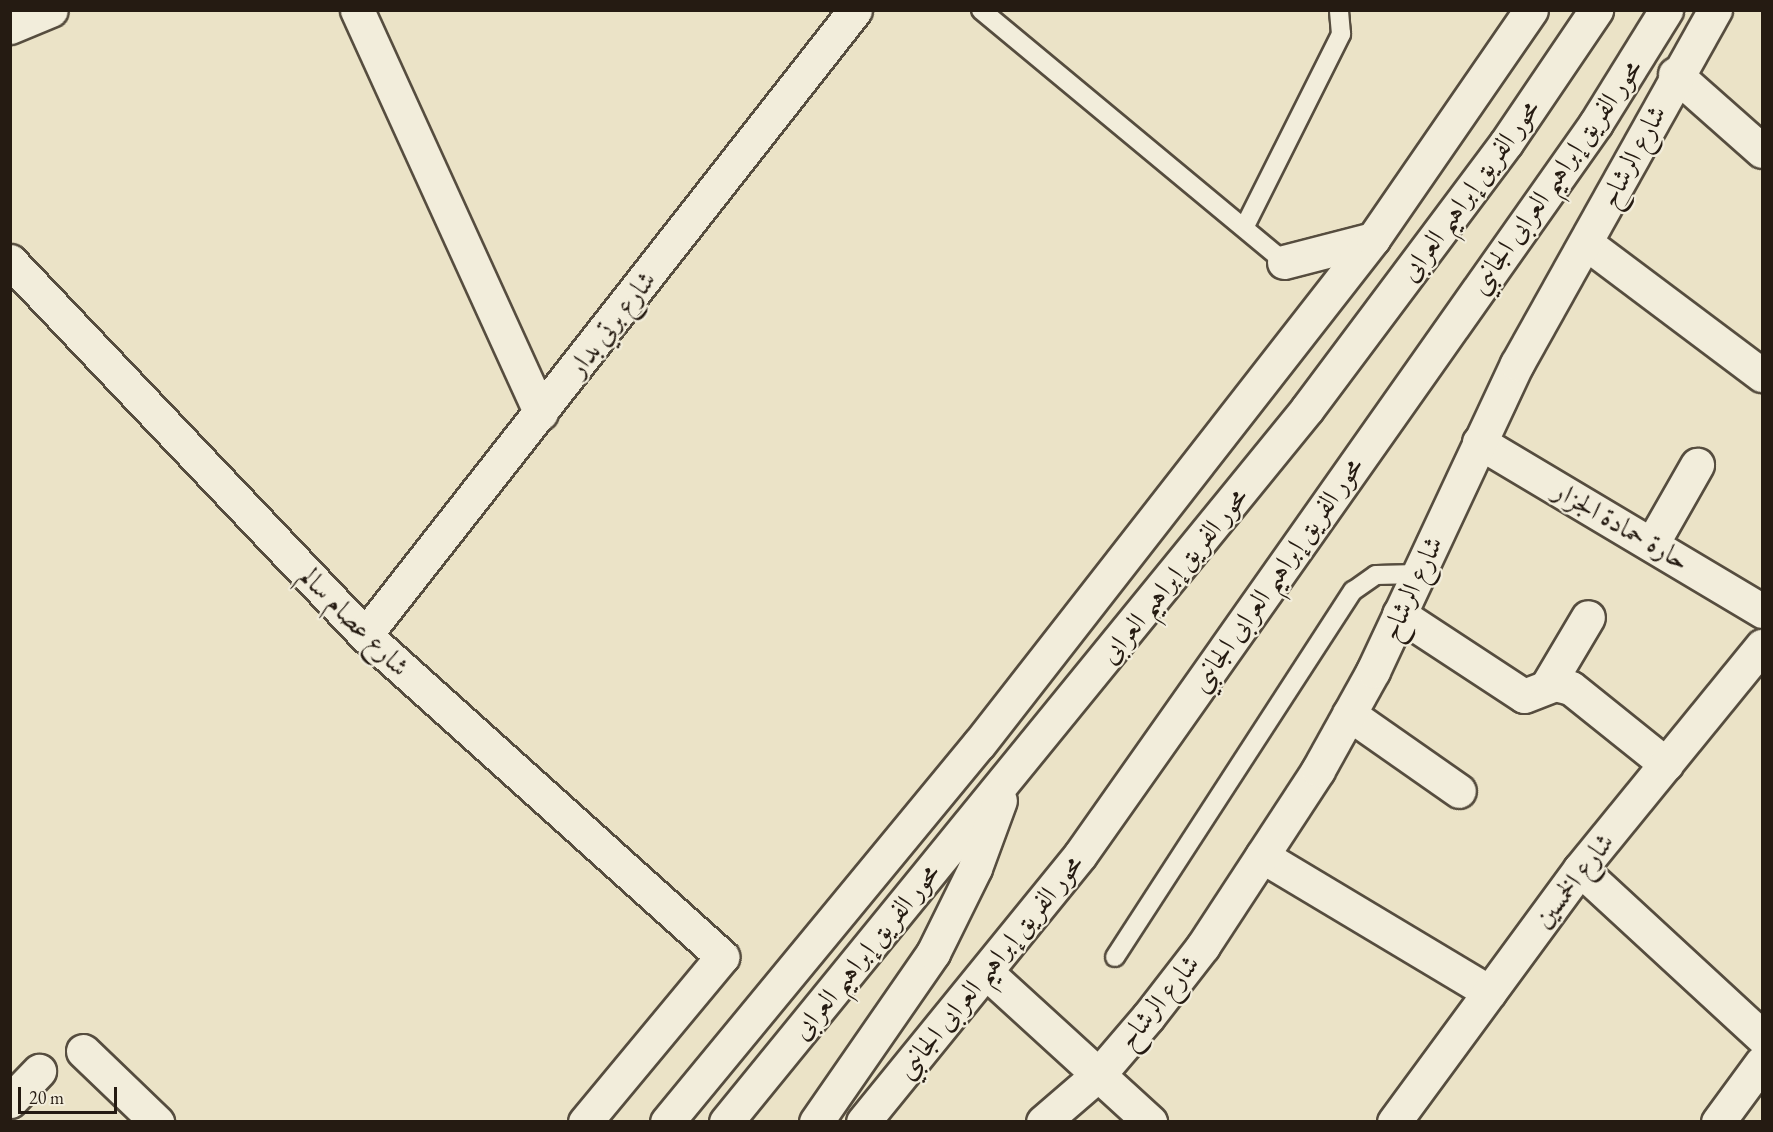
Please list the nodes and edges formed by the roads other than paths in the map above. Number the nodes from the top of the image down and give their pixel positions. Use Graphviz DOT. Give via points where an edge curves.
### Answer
graph roads {
  1 [pos="51,10"];
  2 [pos="357,10"];
  3 [pos="855,10"];
  4 [pos="981,10"];
  5 [pos="1339,10"];
  6 [pos="1531,10"];
  7 [pos="1596,10"];
  8 [pos="1666,10"];
  9 [pos="1715,10"];
  10 [pos="10,27"];
  11 [pos="1675,74"];
  12 [pos="1762,151"];
  13 [pos="1245,226"];
  14 [pos="1373,239"];
  15 [pos="1586,243"];
  16 [pos="10,261"];
  17 [pos="1284,262"];
  18 [pos="1762,375"];
  19 [pos="541,414"];
  20 [pos="1479,442"];
  21 [pos="1697,465"];
  22 [pos="1653,542"];
  23 [pos="1418,574"];
  24 [pos="1762,611"];
  25 [pos="1399,614"];
  26 [pos="1588,617"];
  27 [pos="365,635"];
  28 [pos="1762,646"];
  29 [pos="1547,686"];
  30 [pos="1348,714"];
  31 [pos="1666,764"];
  32 [pos="1006,780"];
  33 [pos="1459,791"];
  34 [pos="1262,856"];
  35 [pos="1580,869"];
  36 [pos="1115,957"];
  37 [pos="987,973"];
  38 [pos="1489,992"];
  39 [pos="1762,1036"];
  40 [pos="82,1051"];
  41 [pos="1762,1062"];
  42 [pos="39,1071"];
  43 [pos="1100,1073"];
  44 [pos="10,1101"];
  45 [pos="157,1122"];
  46 [pos="585,1122"];
  47 [pos="667,1122"];
  48 [pos="726,1122"];
  49 [pos="816,1122"];
  50 [pos="864,1122"];
  51 [pos="1043,1122"];
  52 [pos="1150,1122"];
  53 [pos="1394,1122"];
  54 [pos="1718,1122"];
  1 -- 10 [label="street"];
  2 -- 19 [label="street"];
  3 -- 19 [label="street, شارع برتي بدار"];
  4 -- 13 [label="lane"];
  5 -- 13 [label="lane" via="1341,33"];
  6 -- 14 [label="street, محور الفريق إبراهيم العرابى"];
  7 -- 32 [label="street, محور الفريق إبراهيم العرابى" via="1506,143 1307,409"];
  8 -- 37 [label="street, محور الفريق إبراهيم العرابى الجانبي" via="1596,123 1080,855"];
  9 -- 11 [label="street, شارع الرشاح"];
  11 -- 12 [label="street"];
  11 -- 15 [label="street, شارع الرشاح"];
  13 -- 17 [label="lane"];
  14 -- 17 [label="street"];
  14 -- 47 [label="street, محور الفريق إبراهيم العرابى" via="979,744"];
  15 -- 18 [label="street"];
  15 -- 20 [label="street, شارع الرشاح"];
  16 -- 27 [label="street, شارع عصام سالم"];
  19 -- 27 [label="street, شارع برتي بدار"];
  20 -- 22 [label="street, حارة حمادة الجزار"];
  20 -- 23 [label="street, شارع الرشاح"];
  21 -- 22 [label="street"];
  22 -- 24 [label="street, حارة حمادة الجزار"];
  23 -- 25 [label="street, شارع الرشاح"];
  23 -- 36 [label="lane" via="1376,575 1353,591"];
  25 -- 29 [label="street" via="1524,696"];
  25 -- 30 [label="street, شارع الرشاح"];
  26 -- 29 [label="street"];
  27 -- 46 [label="street, شارع عصام سالم" via="722,957"];
  28 -- 31 [label="street, شارع الخمسين"];
  29 -- 31 [label="street" via="1571,688"];
  30 -- 33 [label="street"];
  30 -- 34 [label="street, شارع الرشاح"];
  31 -- 35 [label="street, شارع الخمسين"];
  32 -- 48 [label="street, محور الفريق إبراهيم العرابى"];
  32 -- 49 [label="street" via="975,868 933,953"];
  34 -- 38 [label="street"];
  34 -- 43 [label="street, شارع الرشاح" via="1203,946"];
  35 -- 38 [label="street, شارع الخمسين"];
  35 -- 39 [label="street"];
  37 -- 43 [label="street"];
  37 -- 50 [label="street, محور الفريق إبراهيم العرابى الجانبي"];
  38 -- 53 [label="street, شارع الخمسين"];
  40 -- 45 [label="street"];
  41 -- 54 [label="street"];
  42 -- 44 [label="street"];
  43 -- 51 [label="street, شارع الرشاح"];
  43 -- 52 [label="street"];
}
